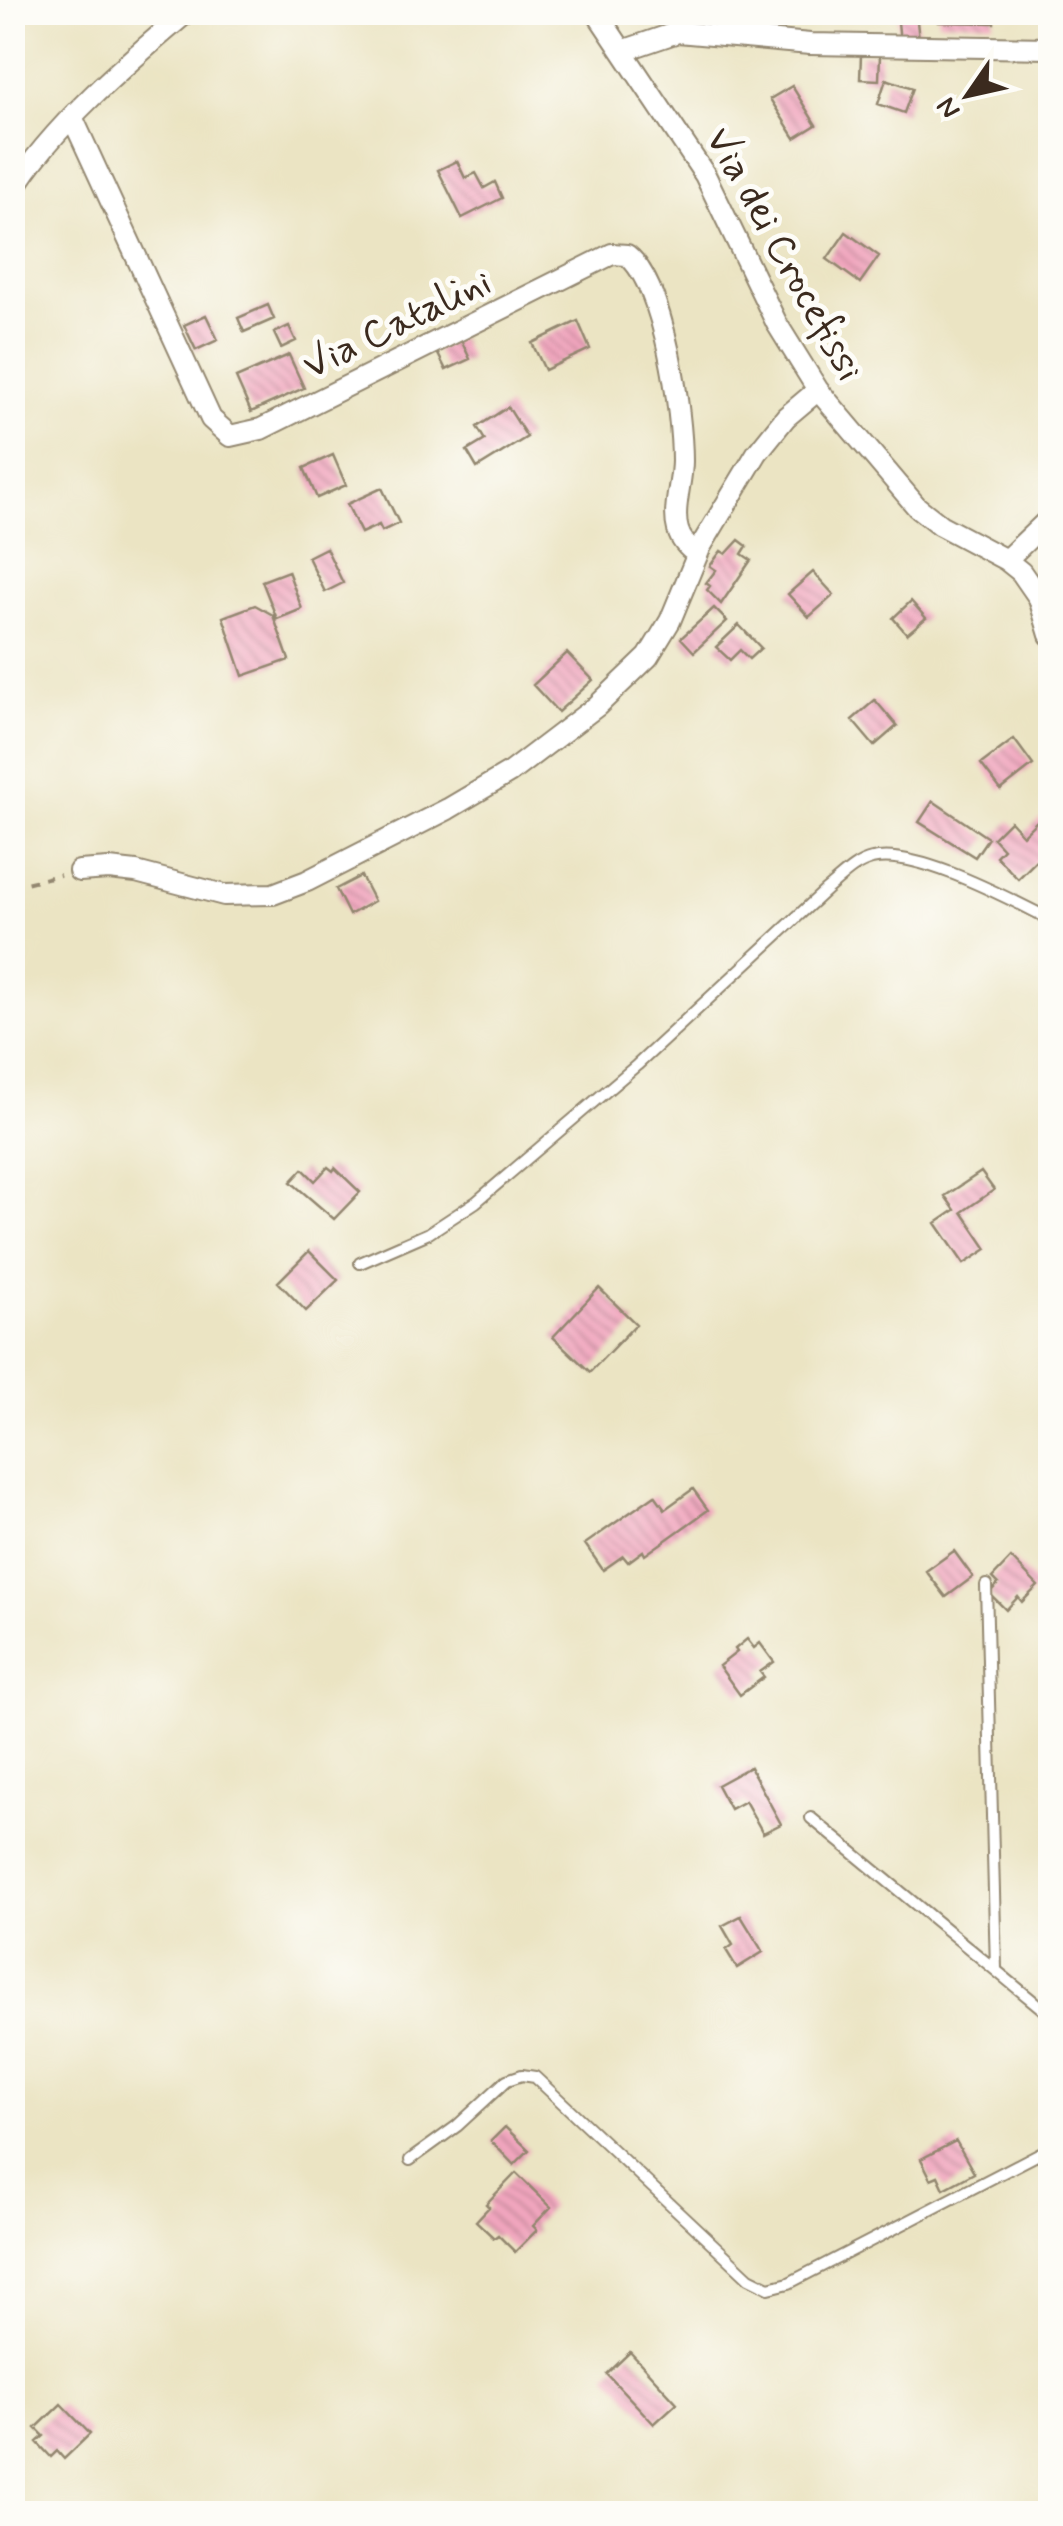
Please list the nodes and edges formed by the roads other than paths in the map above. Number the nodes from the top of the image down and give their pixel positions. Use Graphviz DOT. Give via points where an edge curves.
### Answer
graph roads {
  1 [pos="187,12"];
  2 [pos="596,12"];
  3 [pos="1050,48"];
  4 [pos="624,50"];
  5 [pos="73,119"];
  6 [pos="12,192"];
  7 [pos="818,390"];
  8 [pos="1050,518"];
  9 [pos="697,554"];
  10 [pos="1006,560"];
  11 [pos="1050,635"];
  12 [pos="79,871"];
  13 [pos="1050,919"];
  14 [pos="360,1263"];
  15 [pos="986,1585"];
  16 [pos="810,1818"];
  17 [pos="996,1970"];
  18 [pos="1050,2015"];
  19 [pos="1050,2148"];
  20 [pos="410,2160"];
  1 -- 5 [label="street"];
  2 -- 4 [label="street, Via dei Crocefissi"];
  3 -- 4 [label="street" via="810,44 678,32"];
  4 -- 7 [label="street, Via dei Crocefissi" via="706,174 777,324"];
  5 -- 6 [label="street"];
  5 -- 9 [label="street, Via Catalini" via="211,419 233,436 260,429 612,254 627,255 647,281 664,329 682,448 677,526"];
  7 -- 9 [label="street" via="762,446"];
  7 -- 10 [label="street, Via dei Crocefissi" via="917,507"];
  8 -- 10 [label="street"];
  9 -- 12 [label="street" via="660,639 597,706 498,780 308,881 242,896 128,870"];
  10 -- 11 [label="street, Via dei Crocefissi" via="1033,588"];
  13 -- 14 [label="lane" via="909,861 862,862 476,1202 420,1238"];
  15 -- 17 [label="lane"];
  16 -- 17 [label="lane"];
  17 -- 18 [label="lane"];
  19 -- 20 [label="lane" via="769,2288 749,2278 535,2076 507,2080"];
}
